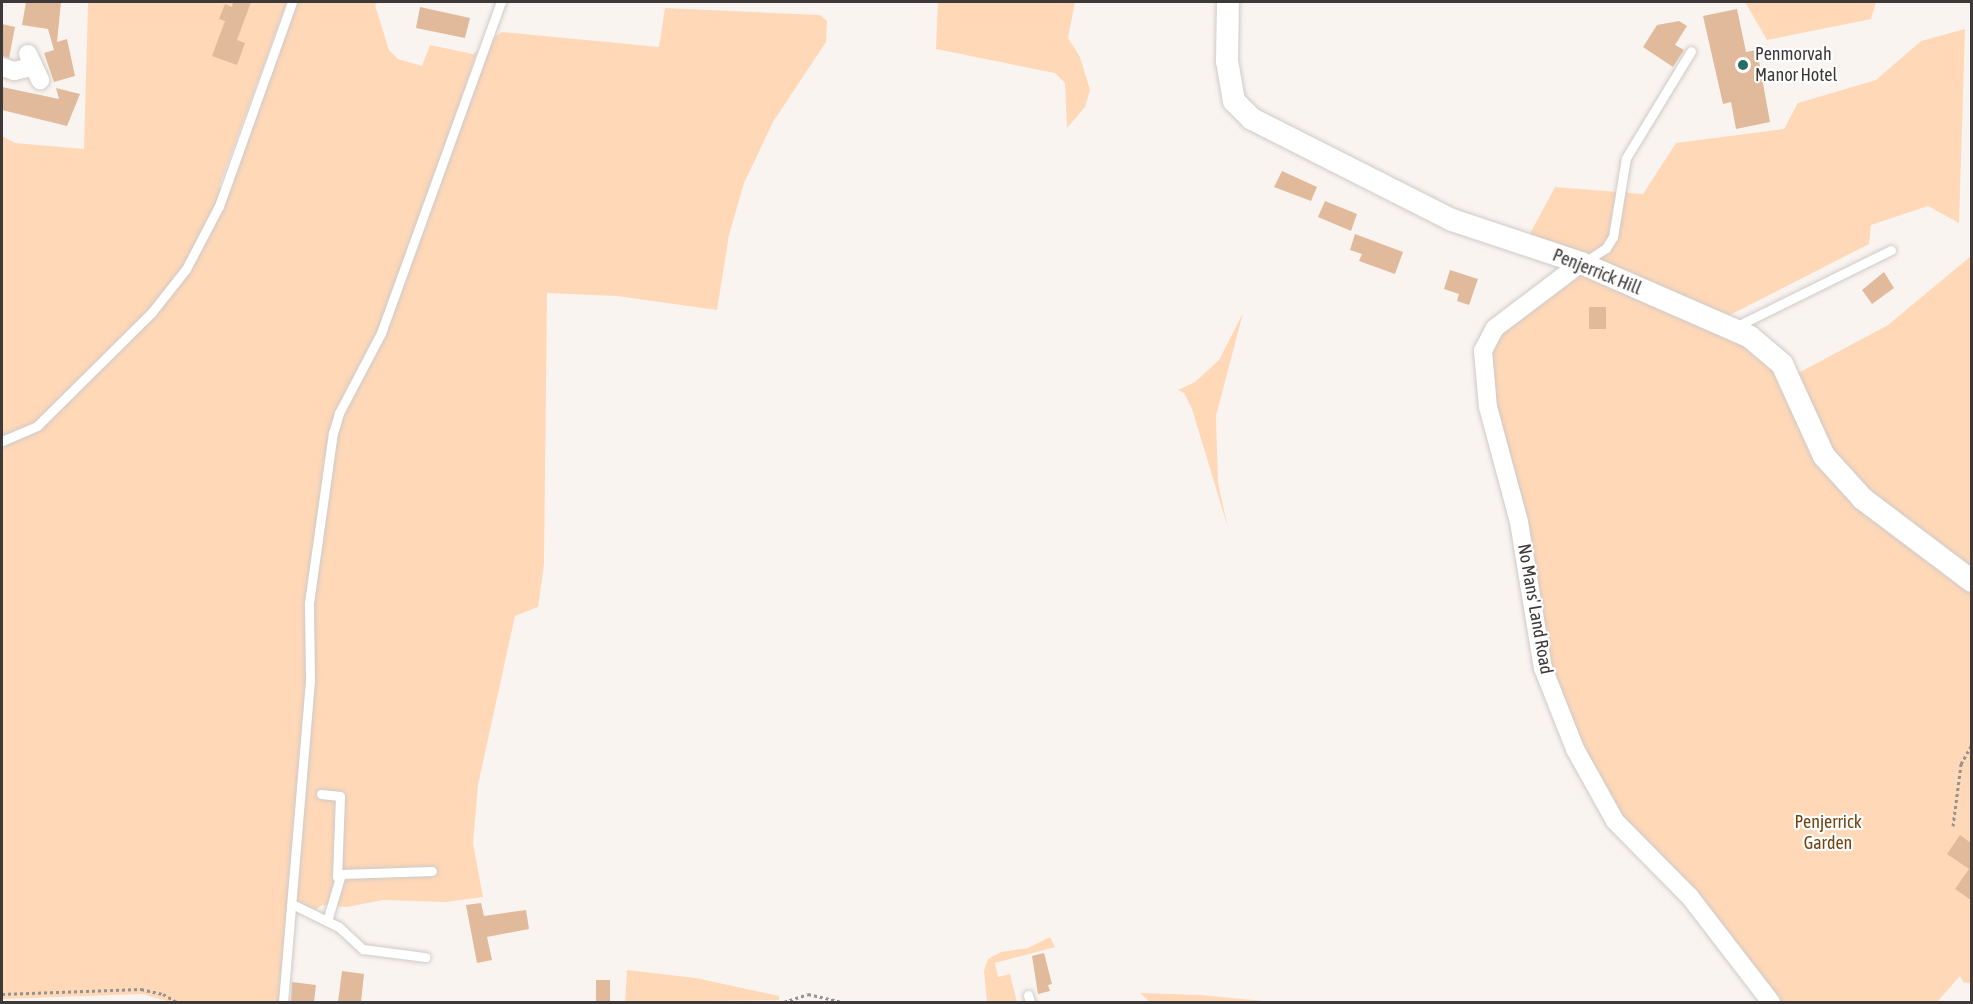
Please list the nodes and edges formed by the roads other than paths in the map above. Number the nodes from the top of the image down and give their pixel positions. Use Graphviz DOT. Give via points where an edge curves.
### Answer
graph roads {
  1 [pos="292,2"];
  2 [pos="501,2"];
  3 [pos="1228,2"];
  4 [pos="1691,51"];
  5 [pos="2,67"];
  6 [pos="33,67"];
  7 [pos="1892,250"];
  8 [pos="1581,263"];
  9 [pos="1730,329"];
  10 [pos="2,441"];
  11 [pos="1971,581"];
  12 [pos="321,794"];
  13 [pos="432,871"];
  14 [pos="337,877"];
  15 [pos="292,904"];
  16 [pos="327,921"];
  17 [pos="424,957"];
  18 [pos="283,1002"];
  19 [pos="1771,1002"];
  1 -- 10 [label="lane" via="214,218 186,269 152,312 37,426"];
  2 -- 15 [label="lane" via="381,333 343,405 333,433 309,603 310,670"];
  3 -- 8 [label="street, Penjerrick Hill" via="1227,61 1234,102 1252,119 1452,219"];
  4 -- 8 [label="lane" via="1626,158 1613,237 1600,252"];
  5 -- 6 [label="street" via="14,71"];
  7 -- 9 [label="lane"];
  8 -- 9 [label="street, Penjerrick Hill"];
  8 -- 19 [label="street, No Mans' Land Road" via="1495,328 1483,351 1488,407 1520,522 1543,668 1575,749 1615,821 1690,897"];
  9 -- 11 [label="street, Penjerrick Hill" via="1749,337 1782,364 1824,456 1863,500"];
  12 -- 14 [label="lane" via="340,796"];
  13 -- 14 [label="lane" via="364,870"];
  14 -- 16 [label="lane"];
  15 -- 16 [label="lane"];
  15 -- 18 [label="lane"];
  16 -- 17 [label="lane" via="346,931 363,949"];
}
